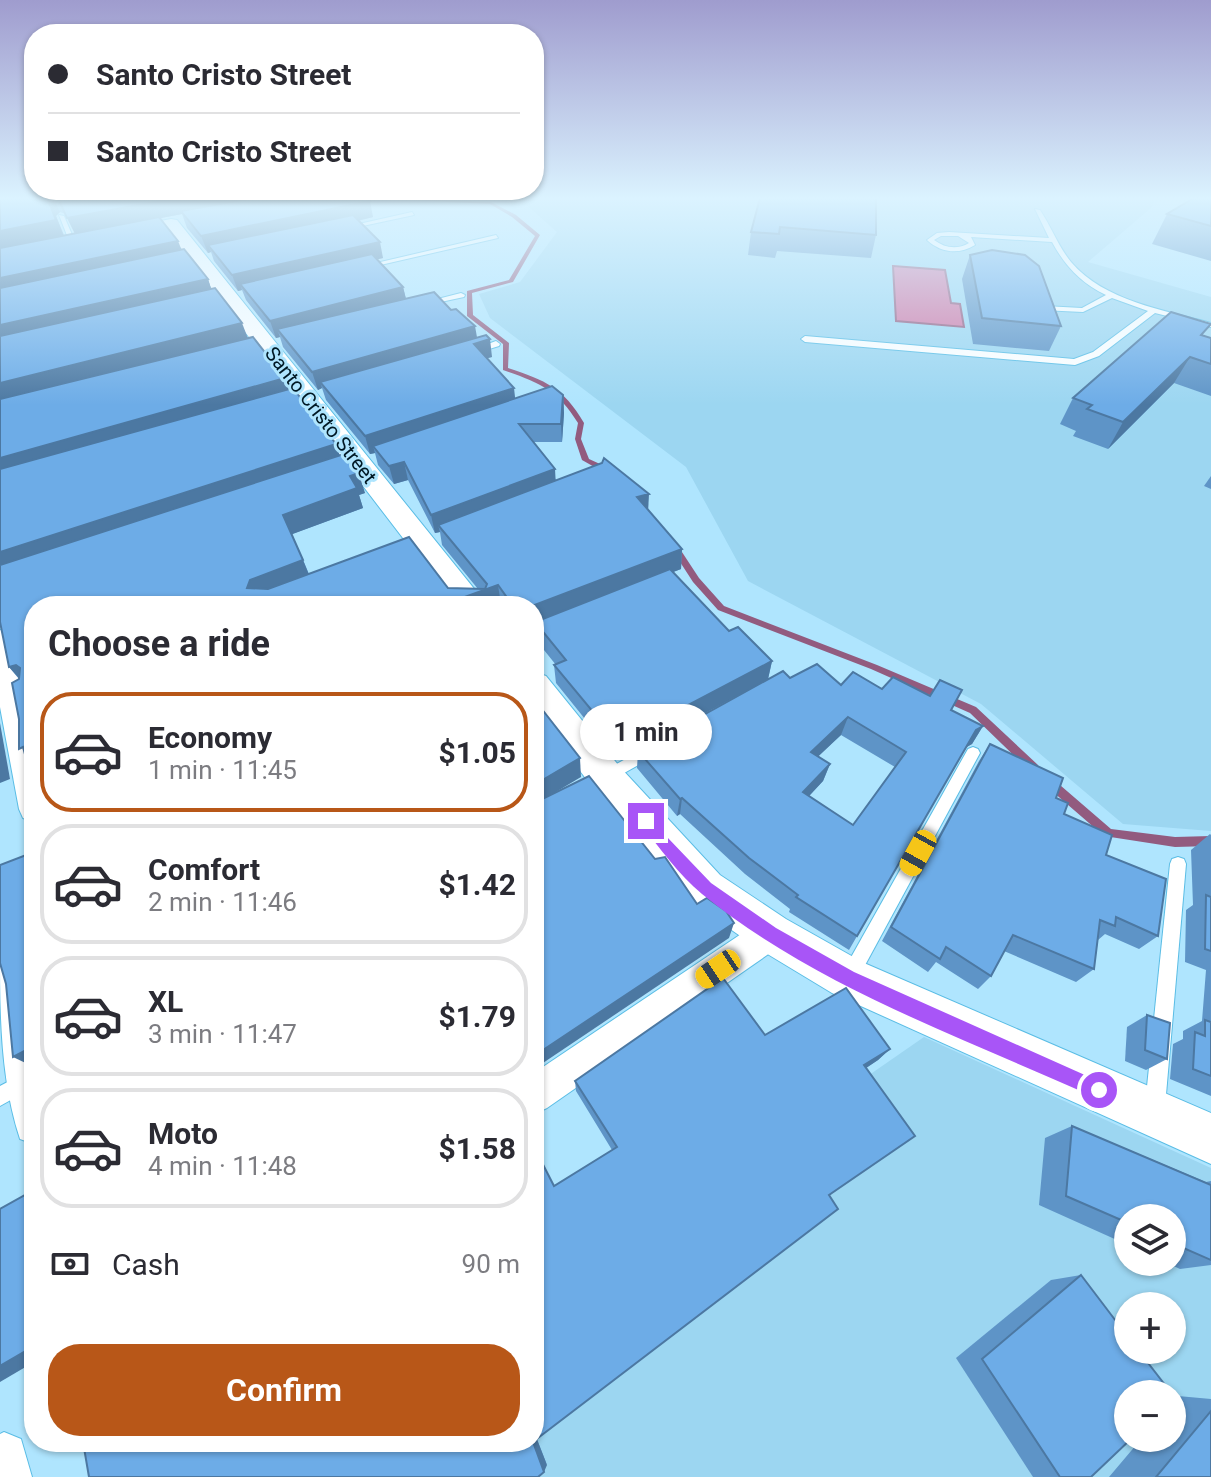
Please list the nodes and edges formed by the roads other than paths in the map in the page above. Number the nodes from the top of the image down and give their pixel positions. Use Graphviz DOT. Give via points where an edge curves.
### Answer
graph roads {
  1 [pos="205,267"];
  2 [pos="362,267"];
  3 [pos="1072,267"];
  4 [pos="348,270"];
  5 [pos="461,295"];
  6 [pos="1113,295"];
  7 [pos="416,306"];
  8 [pos="1044,308"];
  9 [pos="1155,309"];
  10 [pos="1211,325"];
  11 [pos="805,339"];
  12 [pos="496,344"];
  13 [pos="468,352"];
  14 [pos="464,596"];
  15 [pos="0,639"];
  16 [pos="544,699"];
  17 [pos="24,740"];
  18 [pos="661,746"];
  19 [pos="973,753"];
  20 [pos="600,780"];
  21 [pos="1178,864"];
  22 [pos="771,933"];
  23 [pos="0,964"];
  24 [pos="848,978"];
  25 [pos="20,1085"];
  26 [pos="544,1088"];
  27 [pos="1154,1115"];
  28 [pos="1211,1139"];
  29 [pos="0,1459"];
  30 [pos="8,1477"];
  1 -- 14 [label="street, Santo Cristo Street"];
  2 -- 4 [label="lane"];
  3 -- 6 [label="lane"];
  5 -- 7 [label="lane"];
  6 -- 8 [label="lane" via="1083,310"];
  6 -- 9 [label="lane"];
  9 -- 10 [label="lane"];
  9 -- 11 [label="lane" via="1096,354 1075,362"];
  12 -- 13 [label="lane"];
  15 -- 17 [label="street"];
  16 -- 20 [label="street"];
  18 -- 20 [label="lane"];
  19 -- 24 [label="lane"];
  20 -- 22 [label="street" via="705,888"];
  21 -- 27 [label="lane"];
  22 -- 24 [label="street"];
  22 -- 26 [label="street"];
  23 -- 25 [label="street"];
  24 -- 27 [label="street"];
  27 -- 28 [label="street"];
  29 -- 30 [label="street" via="4,1456"];
}
